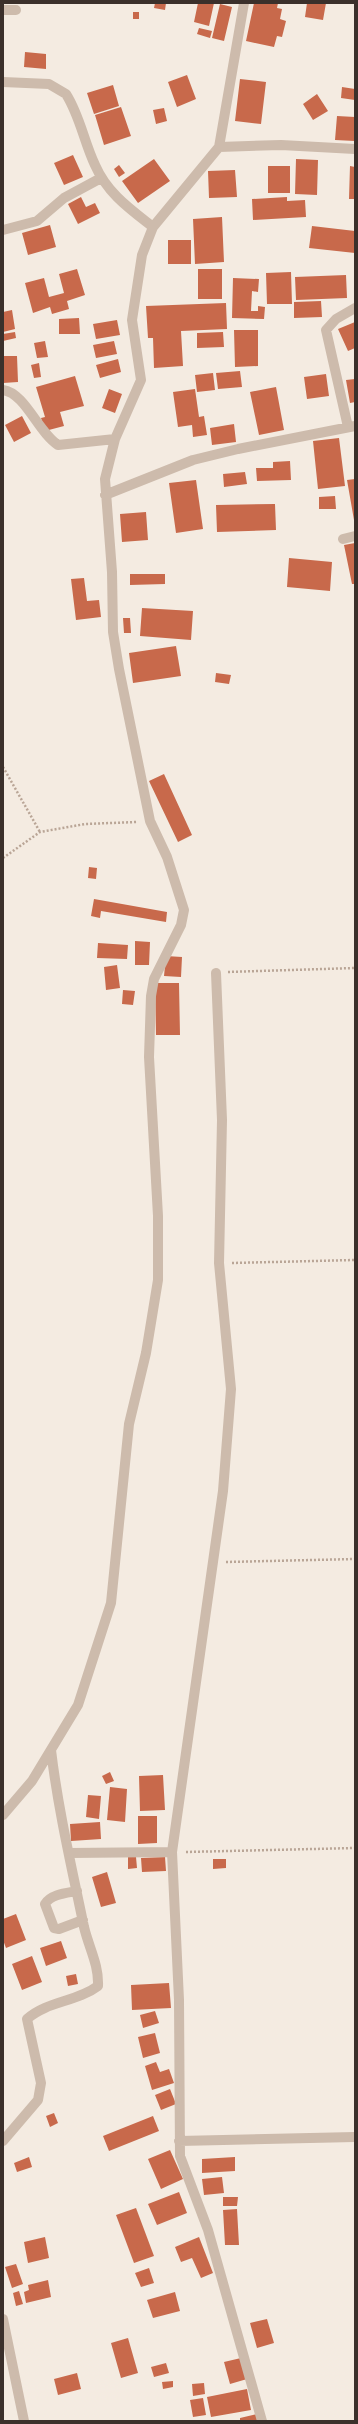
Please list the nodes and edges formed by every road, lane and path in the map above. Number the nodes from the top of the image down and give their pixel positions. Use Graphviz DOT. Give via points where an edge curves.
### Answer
graph roads {
  1 [pos="244,3"];
  2 [pos="3,10"];
  3 [pos="16,10"];
  4 [pos="3,82"];
  5 [pos="219,147"];
  6 [pos="355,150"];
  7 [pos="101,178"];
  8 [pos="154,227"];
  9 [pos="3,230"];
  10 [pos="355,308"];
  11 [pos="3,390"];
  12 [pos="351,427"];
  13 [pos="115,439"];
  14 [pos="105,494"];
  15 [pos="355,536"];
  16 [pos="343,539"];
  17 [pos="3,767"];
  18 [pos="150,821"];
  19 [pos="40,832"];
  20 [pos="3,858"];
  21 [pos="355,968"];
  22 [pos="216,973"];
  23 [pos="355,1260"];
  24 [pos="220,1263"];
  25 [pos="355,1559"];
  26 [pos="214,1563"];
  27 [pos="51,1750"];
  28 [pos="3,1815"];
  29 [pos="355,1848"];
  30 [pos="70,1852"];
  31 [pos="172,1852"];
  32 [pos="77,1891"];
  33 [pos="83,1920"];
  34 [pos="355,2137"];
  35 [pos="3,2141"];
  36 [pos="179,2141"];
  37 [pos="3,2319"];
  38 [pos="24,2421"];
  39 [pos="262,2421"];
  1 -- 5 [label="street"];
  2 -- 3 [label="street"];
  4 -- 7 [label="street" via="49,84 66,94"];
  5 -- 6 [label="street" via="281,145"];
  5 -- 8 [label="street"];
  7 -- 8 [label="street" via="124,204"];
  7 -- 9 [label="street" via="64,198 37,221"];
  8 -- 13 [label="street" via="142,255 132,320 141,380"];
  10 -- 12 [label="street" via="336,319 326,330"];
  11 -- 13 [label="street" via="18,397 47,439 58,446"];
  12 -- 14 [label="street" via="193,460"];
  13 -- 14 [label="street" via="105,479"];
  14 -- 18 [label="street" via="112,572 113,632"];
  15 -- 16 [label="street"];
  17 -- 19 [label="path"];
  18 -- 19 [label="path" via="85,824"];
  18 -- 27 [label="street" via="167,857 184,910 181,925 154,979 151,996 149,1057 158,1216 158,1280 146,1353 129,1424 110,1603 78,1705"];
  19 -- 20 [label="path"];
  21 -- 22 [label="path"];
  22 -- 24 [label="street" via="222,1120"];
  23 -- 24 [label="path"];
  24 -- 26 [label="street" via="231,1389"];
  25 -- 26 [label="path"];
  26 -- 31 [label="street"];
  27 -- 28 [label="street" via="32,1781"];
  27 -- 30 [label="street"];
  29 -- 31 [label="path"];
  30 -- 31 [label="street"];
  30 -- 32 [label="street"];
  31 -- 36 [label="street" via="179,2008"];
  32 -- 33 [label="street"];
  32 -- 33 [label="street" via="56,1896 47,1900 45,1904 54,1928 59,1929"];
  33 -- 35 [label="street" via="98,1972 98,1986 86,1995 36,2012 28,2019 41,2083 38,2100"];
  34 -- 36 [label="street"];
  36 -- 39 [label="street" via="180,2156 208,2230"];
  37 -- 38 [label="street"];
}
